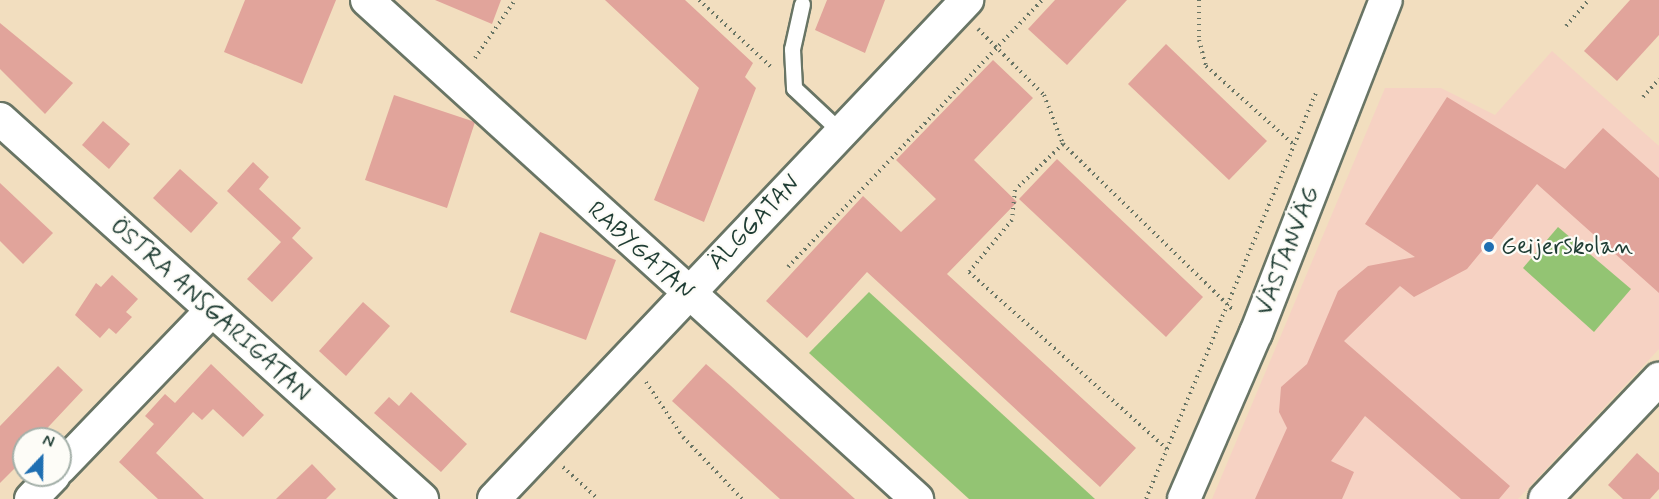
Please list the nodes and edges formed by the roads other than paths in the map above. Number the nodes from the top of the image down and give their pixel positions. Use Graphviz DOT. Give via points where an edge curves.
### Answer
graph roads {
  1 [pos="367,0"];
  2 [pos="1386,0"];
  3 [pos="802,4"];
  4 [pos="963,4"];
  5 [pos="0,119"];
  6 [pos="841,132"];
  7 [pos="687,294"];
  8 [pos="210,312"];
  9 [pos="1659,379"];
  10 [pos="72,456"];
  11 [pos="1189,486"];
  12 [pos="42,487"];
  13 [pos="1564,493"];
  14 [pos="31,499"];
  15 [pos="422,499"];
  16 [pos="494,499"];
  17 [pos="917,499"];
  1 -- 7 [label="street, RABYGATAN"];
  2 -- 11 [label="street, VÄSTANVÄG" via="1256,333"];
  3 -- 6 [label="lane" via="792,49 794,88"];
  4 -- 6 [label="street, ÄLGGATAN"];
  5 -- 8 [label="street, ÖSTRA ANSGARIGATAN"];
  6 -- 7 [label="street, ÄLGGATAN"];
  7 -- 16 [label="street, ÄLGGATAN"];
  7 -- 17 [label="street, RABYGATAN"];
  8 -- 10 [label="street"];
  8 -- 15 [label="street, ÖSTRA ANSGARIGATAN"];
  9 -- 13 [label="street"];
  12 -- 14 [label="street"];
}
